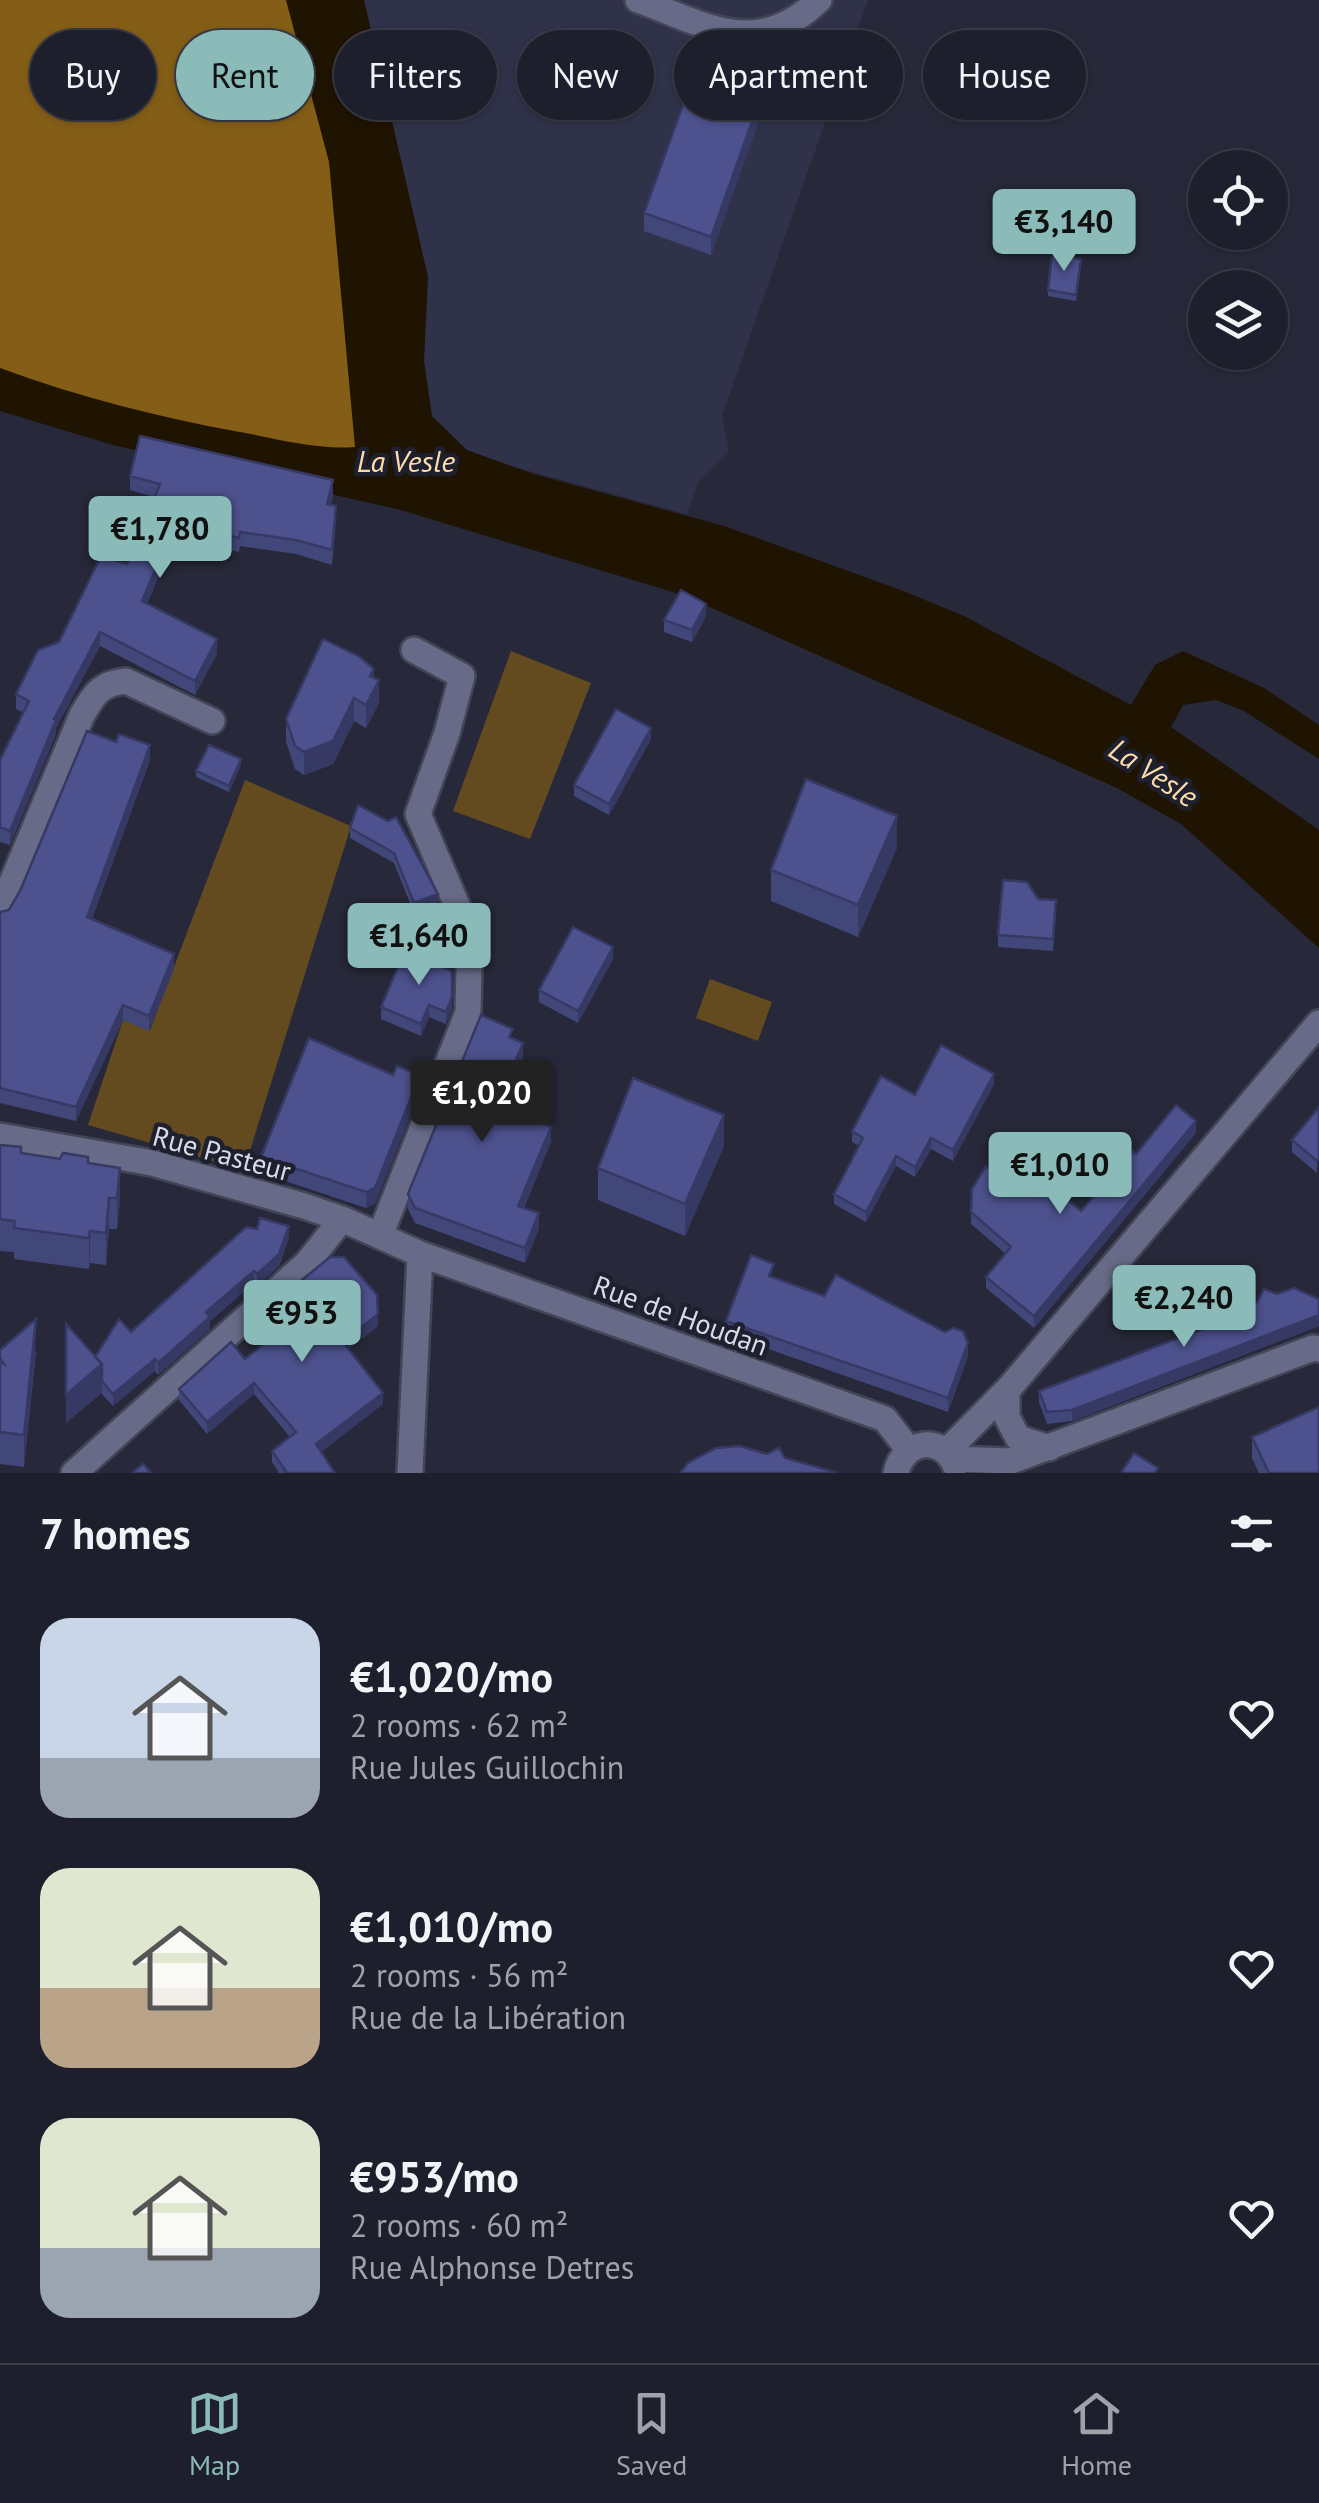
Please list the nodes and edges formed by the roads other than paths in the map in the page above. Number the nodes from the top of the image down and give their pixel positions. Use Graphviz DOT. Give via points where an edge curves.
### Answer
graph roads {
  1 [pos="638,0"];
  2 [pos="819,0"];
  3 [pos="414,650"];
  4 [pos="212,720"];
  5 [pos="0,911"];
  6 [pos="1319,1023"];
  7 [pos="0,1136"];
  8 [pos="342,1218"];
  9 [pos="380,1236"];
  10 [pos="420,1254"];
  11 [pos="1319,1349"];
  12 [pos="1007,1390"];
  13 [pos="1049,1448"];
  14 [pos="909,1450"];
  15 [pos="952,1461"];
  16 [pos="74,1473"];
  17 [pos="410,1473"];
  18 [pos="896,1473"];
  1 -- 2 [label="street" via="730,34 777,31"];
  3 -- 9 [label="street" via="462,676 418,814 458,908 469,969 468,1012"];
  4 -- 5 [label="street" via="126,681 96,690"];
  6 -- 12 [label="street"];
  7 -- 8 [label="street, Rue Pasteur" via="152,1164"];
  8 -- 9 [label="street, Rue Pasteur"];
  8 -- 16 [label="street" via="307,1263"];
  9 -- 10 [label="street, Rue Pasteur"];
  10 -- 14 [label="street, Rue de Houdan" via="886,1419"];
  10 -- 17 [label="street"];
  11 -- 13 [label="street"];
  12 -- 13 [label="street" via="1007,1417 1018,1438"];
  12 -- 15 [label="street"];
  13 -- 15 [label="street" via="1011,1461"];
  14 -- 15 [label="street" via="928,1444"];
  14 -- 18 [label="street"];
}
